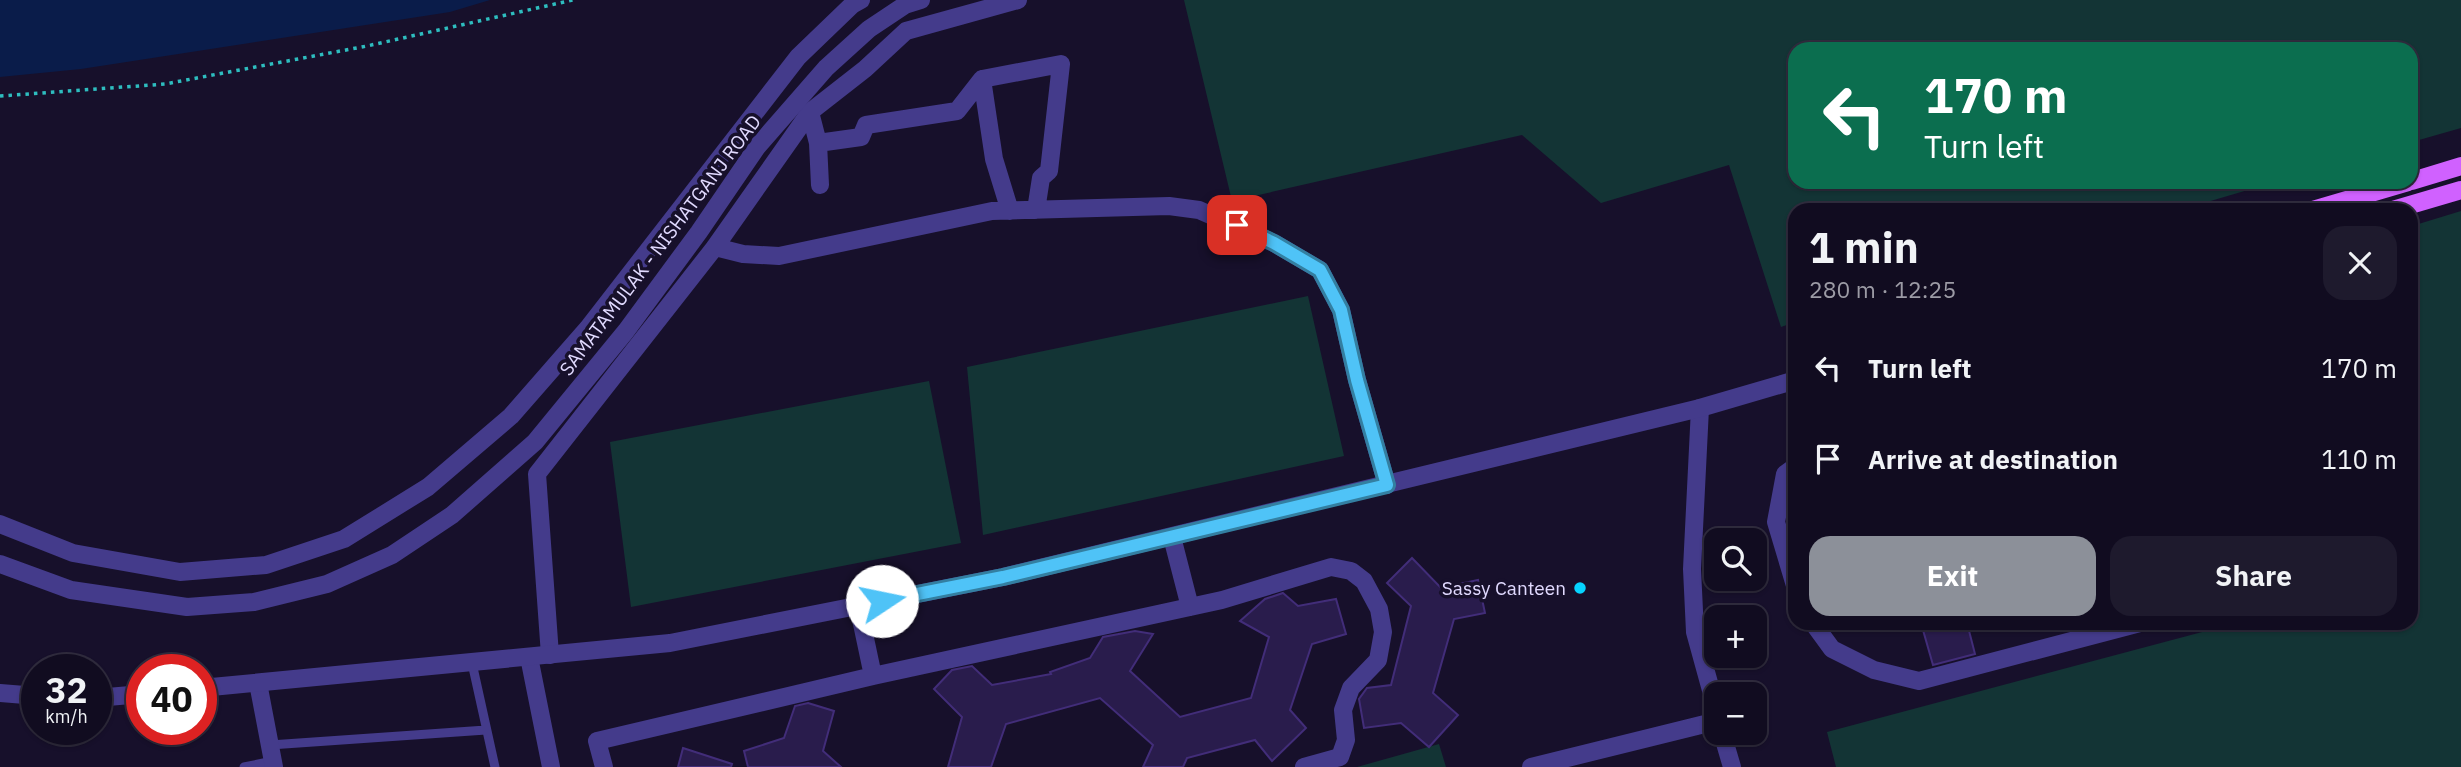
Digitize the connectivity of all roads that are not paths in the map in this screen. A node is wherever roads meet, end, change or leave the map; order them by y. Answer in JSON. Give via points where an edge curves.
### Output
{"nodes":[{"id":1,"x":861,"y":0,"type":"edge"},
{"id":2,"x":921,"y":0,"type":"edge"},
{"id":3,"x":1018,"y":0,"type":"edge"},
{"id":4,"x":982,"y":79,"type":"junction"},
{"id":5,"x":810,"y":112,"type":"junction"},
{"id":6,"x":818,"y":144,"type":"junction"},
{"id":7,"x":2461,"y":166,"type":"edge"},
{"id":8,"x":2418,"y":179,"type":"edge"},
{"id":9,"x":820,"y":185,"type":"dead end"},
{"id":10,"x":2383,"y":189,"type":"edge"},
{"id":11,"x":2461,"y":190,"type":"edge"},
{"id":12,"x":2336,"y":203,"type":"edge"},
{"id":13,"x":2417,"y":203,"type":"edge"},
{"id":14,"x":1037,"y":210,"type":"junction"},
{"id":15,"x":1010,"y":211,"type":"junction"},
{"id":16,"x":715,"y":247,"type":"junction"},
{"id":17,"x":1788,"y":382,"type":"edge"},
{"id":18,"x":1700,"y":408,"type":"junction"},
{"id":19,"x":1788,"y":472,"type":"edge"},
{"id":20,"x":1387,"y":485,"type":"junction"},
{"id":21,"x":0,"y":524,"type":"edge"},
{"id":22,"x":1172,"y":537,"type":"junction"},
{"id":23,"x":1788,"y":562,"type":"edge"},
{"id":24,"x":0,"y":564,"type":"edge"},
{"id":25,"x":858,"y":605,"type":"junction"},
{"id":26,"x":1190,"y":607,"type":"junction"},
{"id":27,"x":1818,"y":630,"type":"edge"},
{"id":28,"x":2113,"y":630,"type":"edge"},
{"id":29,"x":550,"y":655,"type":"junction"},
{"id":30,"x":529,"y":657,"type":"junction"},
{"id":31,"x":472,"y":663,"type":"junction"},
{"id":32,"x":873,"y":676,"type":"junction"},
{"id":33,"x":1709,"y":682,"type":"edge"},
{"id":34,"x":258,"y":683,"type":"junction"},
{"id":35,"x":217,"y":687,"type":"edge"},
{"id":36,"x":0,"y":693,"type":"edge"},
{"id":37,"x":21,"y":695,"type":"edge"},
{"id":38,"x":1704,"y":725,"type":"edge"},
{"id":39,"x":486,"y":730,"type":"junction"},
{"id":40,"x":1726,"y":745,"type":"edge"},
{"id":41,"x":272,"y":758,"type":"edge"},
{"id":42,"x":1578,"y":761,"type":"edge"},
{"id":43,"x":244,"y":767,"type":"edge"},
{"id":44,"x":495,"y":767,"type":"edge"},
{"id":45,"x":551,"y":767,"type":"edge"},
{"id":46,"x":604,"y":767,"type":"edge"},
{"id":47,"x":1304,"y":767,"type":"edge"},
{"id":48,"x":1531,"y":767,"type":"edge"},
{"id":49,"x":1732,"y":767,"type":"edge"}],
"edges":[{"from":1,"to":21,"type":"street","name":"SAMATAMULAK - NISHATGANJ ROAD","via":[[798,57],[589,328],[511,416],[428,487],[344,540],[266,565],[180,572],[73,553]]},
{"from":2,"to":24,"type":"street","name":"SAMATAMULAK - NISHATGANJ ROAD","via":[[869,29],[826,68],[757,147],[634,320],[535,442],[452,515],[392,555],[327,584],[254,602],[187,607],[71,590]]},
{"from":3,"to":5,"type":"street","via":[[906,31]]},
{"from":4,"to":6,"type":"street","via":[[957,111],[866,125],[861,137]]},
{"from":4,"to":14,"type":"street","via":[[1061,64],[1049,171],[1041,178]]},
{"from":4,"to":15,"type":"street","via":[[994,159]]},
{"from":5,"to":6,"type":"street"},
{"from":5,"to":16,"type":"street"},
{"from":6,"to":9,"type":"street"},
{"from":7,"to":8,"type":"main road"},
{"from":10,"to":12,"type":"main road"},
{"from":11,"to":13,"type":"main road"},
{"from":14,"to":15,"type":"street"},
{"from":14,"to":20,"type":"street","via":[[1169,206],[1199,210],[1274,243],[1320,270],[1341,310]]},
{"from":15,"to":16,"type":"street","via":[[779,256]]},
{"from":16,"to":29,"type":"street","via":[[537,474]]},
{"from":17,"to":18,"type":"street"},
{"from":18,"to":20,"type":"street"},
{"from":18,"to":33,"type":"street","via":[[1692,569],[1695,632]]},
{"from":19,"to":23,"type":"street","via":[[1776,522]]},
{"from":20,"to":22,"type":"street"},
{"from":22,"to":25,"type":"street"},
{"from":22,"to":26,"type":"street"},
{"from":25,"to":29,"type":"street","via":[[670,643]]},
{"from":25,"to":32,"type":"street"},
{"from":26,"to":32,"type":"street"},
{"from":26,"to":47,"type":"street","via":[[1331,567],[1351,571],[1364,581],[1379,609],[1383,632],[1378,660],[1351,688],[1343,710],[1346,740],[1340,757]]},
{"from":27,"to":28,"type":"street","via":[[1832,649],[1874,670],[1919,681]]},
{"from":29,"to":30,"type":"street"},
{"from":30,"to":31,"type":"street"},
{"from":30,"to":45,"type":"street"},
{"from":31,"to":34,"type":"street"},
{"from":31,"to":39,"type":"lane"},
{"from":32,"to":46,"type":"street","via":[[597,741]]},
{"from":34,"to":35,"type":"street"},
{"from":34,"to":41,"type":"street"},
{"from":36,"to":37,"type":"street"},
{"from":38,"to":42,"type":"street"},
{"from":39,"to":41,"type":"lane"},
{"from":39,"to":44,"type":"lane"},
{"from":40,"to":49,"type":"street"},
{"from":41,"to":43,"type":"lane"},
{"from":42,"to":48,"type":"street"}]}
